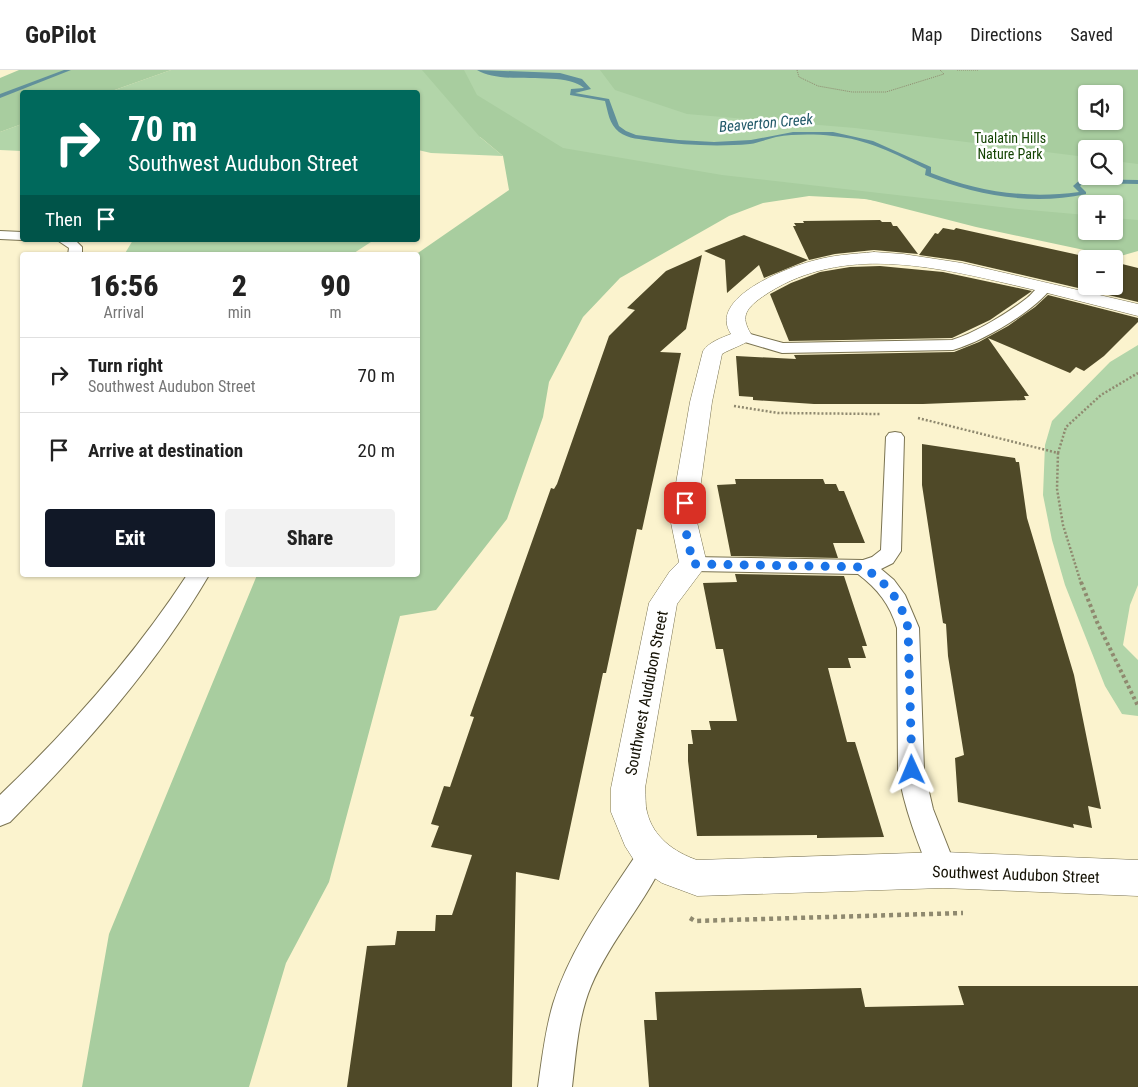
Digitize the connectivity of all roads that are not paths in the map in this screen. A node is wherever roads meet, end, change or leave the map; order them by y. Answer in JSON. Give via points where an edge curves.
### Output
{"nodes":[{"id":1,"x":0,"y":234,"type":"edge"},
{"id":2,"x":20,"y":236,"type":"edge"},
{"id":3,"x":70,"y":242,"type":"edge"},
{"id":4,"x":76,"y":252,"type":"edge"},
{"id":5,"x":1045,"y":287,"type":"junction"},
{"id":6,"x":1138,"y":310,"type":"edge"},
{"id":7,"x":743,"y":337,"type":"junction"},
{"id":8,"x":895,"y":437,"type":"dead end"},
{"id":9,"x":693,"y":564,"type":"junction"},
{"id":10,"x":863,"y":567,"type":"junction"},
{"id":11,"x":197,"y":577,"type":"edge"},
{"id":12,"x":0,"y":813,"type":"edge"},
{"id":13,"x":652,"y":856,"type":"junction"},
{"id":14,"x":943,"y":870,"type":"junction"},
{"id":15,"x":1138,"y":878,"type":"edge"},
{"id":16,"x":555,"y":1087,"type":"edge"}],
"edges":[{"from":1,"to":2,"type":"lane"},
{"from":3,"to":4,"type":"lane","via":[[76,247]]},
{"from":5,"to":6,"type":"street"},
{"from":5,"to":7,"type":"lane","via":[[1032,300],[972,339],[953,345],[782,348]]},
{"from":5,"to":7,"type":"street","via":[[915,259],[882,257],[829,261],[802,268],[753,294],[736,312],[735,327]]},
{"from":7,"to":9,"type":"street","via":[[713,351],[701,402],[683,518]]},
{"from":8,"to":10,"type":"lane","via":[[891,551],[876,564]]},
{"from":9,"to":10,"type":"lane"},
{"from":9,"to":13,"type":"street","name":"Southwest Audubon Street","via":[[663,603],[628,788],[629,812]]},
{"from":10,"to":14,"type":"lane","via":[[889,588],[904,612],[908,628],[914,788],[919,810]]},
{"from":11,"to":12,"type":"lane","via":[[125,680],[70,744]]},
{"from":13,"to":14,"type":"street","name":"Southwest Audubon Street","via":[[697,878]]},
{"from":13,"to":16,"type":"lane","via":[[592,951],[573,993],[561,1037]]},
{"from":14,"to":15,"type":"street","name":"Southwest Audubon Street"}]}
